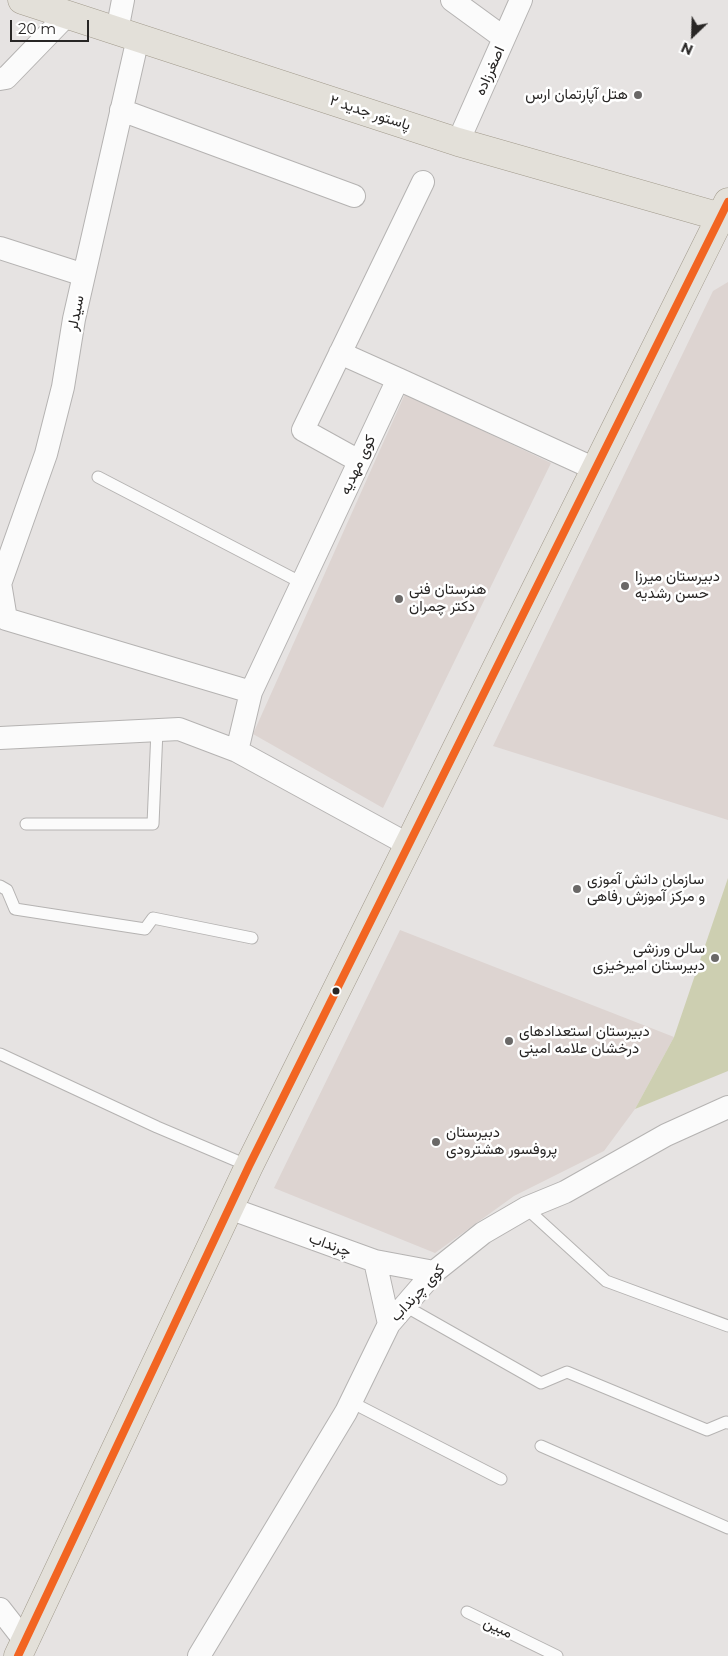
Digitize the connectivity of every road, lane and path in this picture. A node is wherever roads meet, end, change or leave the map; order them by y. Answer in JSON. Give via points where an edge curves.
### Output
{"nodes":[{"id":1,"x":22,"y":0,"type":"edge"},
{"id":2,"x":123,"y":0,"type":"edge"},
{"id":3,"x":452,"y":0,"type":"edge"},
{"id":4,"x":521,"y":0,"type":"edge"},
{"id":5,"x":67,"y":15,"type":"junction"},
{"id":6,"x":128,"y":34,"type":"junction"},
{"id":7,"x":504,"y":38,"type":"junction"},
{"id":8,"x":0,"y":79,"type":"edge"},
{"id":9,"x":121,"y":110,"type":"junction"},
{"id":10,"x":458,"y":142,"type":"junction"},
{"id":11,"x":423,"y":182,"type":"dead end"},
{"id":12,"x":354,"y":196,"type":"dead end"},
{"id":13,"x":726,"y":213,"type":"edge"},
{"id":14,"x":0,"y":248,"type":"edge"},
{"id":15,"x":84,"y":275,"type":"junction"},
{"id":16,"x":340,"y":353,"type":"junction"},
{"id":17,"x":398,"y":379,"type":"junction"},
{"id":18,"x":360,"y":461,"type":"junction"},
{"id":19,"x":595,"y":470,"type":"junction"},
{"id":20,"x":98,"y":477,"type":"dead end"},
{"id":21,"x":0,"y":583,"type":"edge"},
{"id":22,"x":302,"y":583,"type":"junction"},
{"id":23,"x":251,"y":692,"type":"junction"},
{"id":24,"x":157,"y":730,"type":"junction"},
{"id":25,"x":0,"y":738,"type":"edge"},
{"id":26,"x":237,"y":751,"type":"junction"},
{"id":27,"x":26,"y":824,"type":"dead end"},
{"id":28,"x":409,"y":845,"type":"junction"},
{"id":29,"x":0,"y":886,"type":"edge"},
{"id":30,"x":252,"y":938,"type":"dead end"},
{"id":31,"x":0,"y":1054,"type":"edge"},
{"id":32,"x":728,"y":1107,"type":"edge"},
{"id":33,"x":249,"y":1166,"type":"junction"},
{"id":34,"x":229,"y":1208,"type":"junction"},
{"id":35,"x":526,"y":1208,"type":"junction"},
{"id":36,"x":374,"y":1261,"type":"junction"},
{"id":37,"x":434,"y":1272,"type":"junction"},
{"id":38,"x":405,"y":1306,"type":"junction"},
{"id":39,"x":389,"y":1324,"type":"junction"},
{"id":40,"x":728,"y":1326,"type":"edge"},
{"id":41,"x":351,"y":1402,"type":"junction"},
{"id":42,"x":728,"y":1423,"type":"edge"},
{"id":43,"x":541,"y":1446,"type":"dead end"},
{"id":44,"x":501,"y":1479,"type":"dead end"},
{"id":45,"x":728,"y":1528,"type":"edge"},
{"id":46,"x":0,"y":1609,"type":"edge"},
{"id":47,"x":466,"y":1612,"type":"dead end"},
{"id":48,"x":22,"y":1649,"type":"edge"},
{"id":49,"x":200,"y":1656,"type":"edge"},
{"id":50,"x":557,"y":1656,"type":"edge"}],
"edges":[{"from":1,"to":5,"type":"main road","name":"پاستور جدید ۲"},
{"from":2,"to":6,"type":"street","name":"سیدلر"},
{"from":3,"to":7,"type":"street"},
{"from":4,"to":7,"type":"street","name":"اصغرزاده"},
{"from":5,"to":6,"type":"main road","name":"پاستور جدید ۲"},
{"from":5,"to":8,"type":"street","via":[[6,78]]},
{"from":6,"to":9,"type":"street","name":"سیدلر"},
{"from":6,"to":10,"type":"main road","name":"پاستور جدید ۲"},
{"from":7,"to":10,"type":"street","name":"اصغرزاده"},
{"from":9,"to":12,"type":"street"},
{"from":9,"to":15,"type":"street","name":"سیدلر"},
{"from":10,"to":13,"type":"main road","name":"پاستور جدید ۲"},
{"from":11,"to":16,"type":"street"},
{"from":13,"to":19,"type":"main road"},
{"from":14,"to":15,"type":"street"},
{"from":15,"to":21,"type":"street","name":"سیدلر","via":[[63,387],[46,454]]},
{"from":16,"to":17,"type":"street"},
{"from":16,"to":18,"type":"street","via":[[303,430]]},
{"from":17,"to":18,"type":"street","name":"کوی ‌‌‌مهدیه"},
{"from":17,"to":19,"type":"street"},
{"from":18,"to":22,"type":"street","name":"کوی ‌‌‌مهدیه"},
{"from":19,"to":28,"type":"main road"},
{"from":20,"to":22,"type":"lane"},
{"from":21,"to":23,"type":"street","via":[[6,619]]},
{"from":22,"to":23,"type":"street","name":"کوی ‌‌‌مهدیه"},
{"from":23,"to":26,"type":"street","name":"کوی ‌‌‌مهدیه"},
{"from":24,"to":25,"type":"street"},
{"from":24,"to":26,"type":"street","via":[[179,729]]},
{"from":24,"to":27,"type":"lane","via":[[153,824]]},
{"from":26,"to":28,"type":"street"},
{"from":28,"to":33,"type":"main road"},
{"from":29,"to":30,"type":"lane","via":[[7,890],[15,909],[145,929],[153,918]]},
{"from":31,"to":33,"type":"lane","via":[[156,1127]]},
{"from":32,"to":35,"type":"street","name":"کوی چرنداب","via":[[666,1135],[565,1192]]},
{"from":33,"to":34,"type":"main road"},
{"from":34,"to":36,"type":"street","name":"چرنداب"},
{"from":34,"to":48,"type":"main road"},
{"from":35,"to":37,"type":"street","name":"کوی چرنداب","via":[[483,1233]]},
{"from":35,"to":40,"type":"lane","via":[[606,1281]]},
{"from":36,"to":37,"type":"street","name":"چرنداب"},
{"from":36,"to":39,"type":"street"},
{"from":37,"to":38,"type":"street","name":"کوی چرنداب"},
{"from":38,"to":39,"type":"street","name":"کوی چرنداب"},
{"from":38,"to":42,"type":"lane","via":[[541,1383],[567,1372],[707,1430]]},
{"from":39,"to":41,"type":"street","name":"کوی چرنداب"},
{"from":41,"to":44,"type":"lane"},
{"from":41,"to":49,"type":"street","name":"کوی چرنداب"},
{"from":43,"to":45,"type":"lane"},
{"from":46,"to":48,"type":"street"},
{"from":47,"to":50,"type":"lane","name":"مبین"}]}
